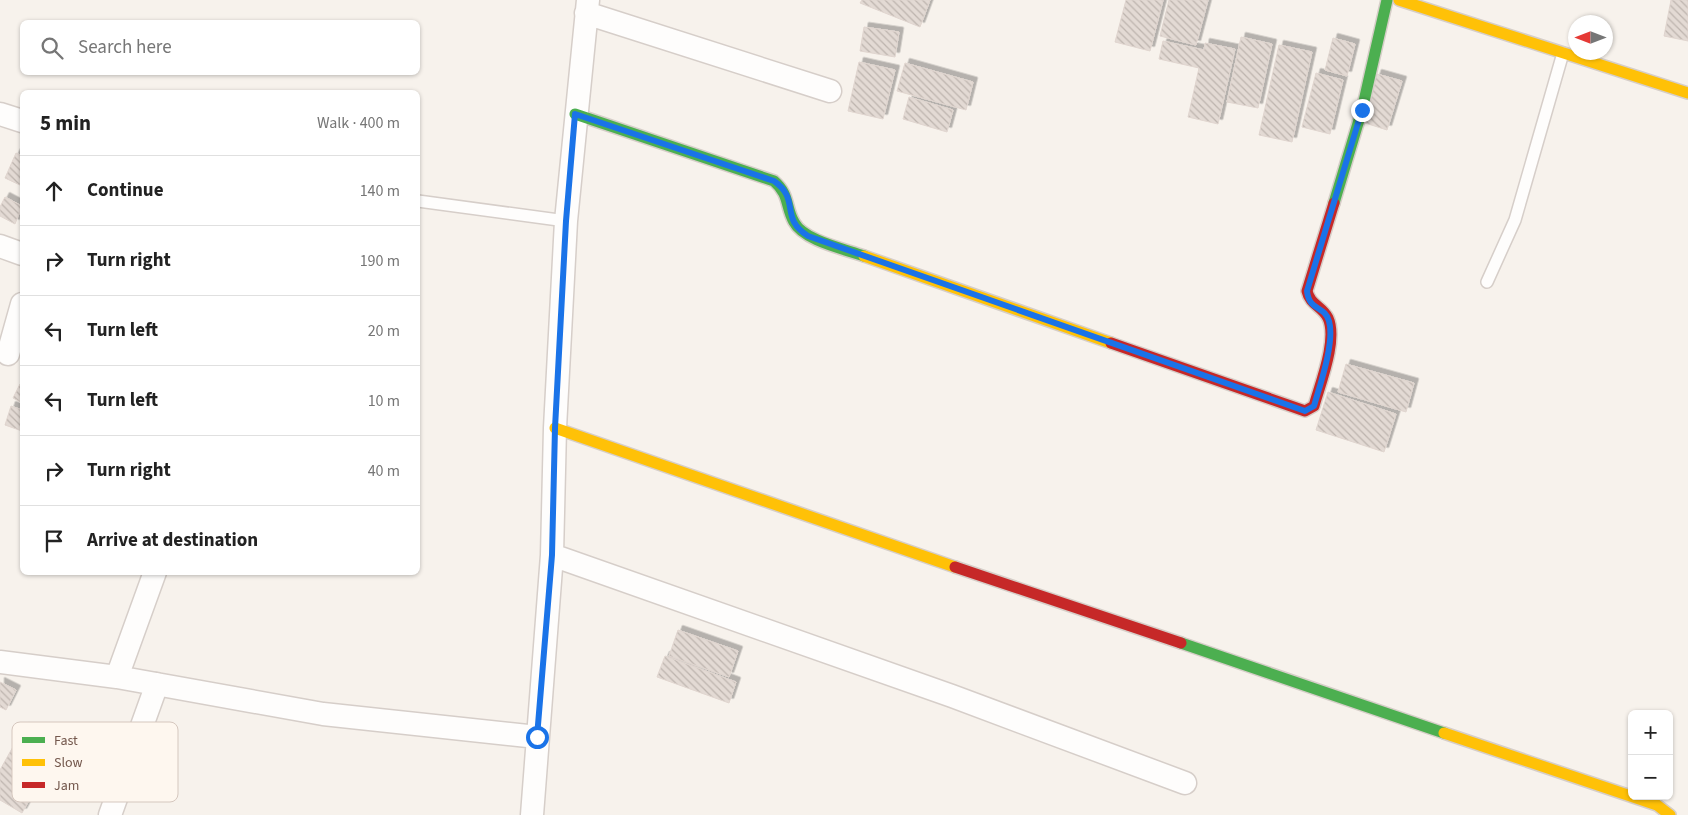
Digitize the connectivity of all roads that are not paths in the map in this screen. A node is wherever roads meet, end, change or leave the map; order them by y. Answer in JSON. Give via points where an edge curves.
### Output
{"nodes":[{"id":1,"x":1387,"y":0,"type":"edge"},
{"id":2,"x":1399,"y":0,"type":"edge"},
{"id":3,"x":587,"y":6,"type":"edge"},
{"id":4,"x":1563,"y":53,"type":"junction"},
{"id":5,"x":830,"y":91,"type":"dead end"},
{"id":6,"x":1688,"y":93,"type":"edge"},
{"id":7,"x":0,"y":114,"type":"edge"},
{"id":8,"x":575,"y":114,"type":"junction"},
{"id":9,"x":20,"y":120,"type":"edge"},
{"id":10,"x":420,"y":201,"type":"edge"},
{"id":11,"x":566,"y":221,"type":"junction"},
{"id":12,"x":0,"y":246,"type":"edge"},
{"id":13,"x":20,"y":253,"type":"edge"},
{"id":14,"x":1487,"y":282,"type":"dead end"},
{"id":15,"x":20,"y":311,"type":"edge"},
{"id":16,"x":8,"y":354,"type":"dead end"},
{"id":17,"x":555,"y":428,"type":"junction"},
{"id":18,"x":552,"y":555,"type":"junction"},
{"id":19,"x":154,"y":575,"type":"edge"},
{"id":20,"x":0,"y":662,"type":"edge"},
{"id":21,"x":117,"y":677,"type":"junction"},
{"id":22,"x":157,"y":684,"type":"junction"},
{"id":23,"x":143,"y":722,"type":"edge"},
{"id":24,"x":537,"y":737,"type":"junction"},
{"id":25,"x":1185,"y":783,"type":"dead end"},
{"id":26,"x":115,"y":802,"type":"edge"},
{"id":27,"x":110,"y":815,"type":"edge"},
{"id":28,"x":532,"y":815,"type":"edge"},
{"id":29,"x":1670,"y":815,"type":"edge"}],
"edges":[{"from":1,"to":8,"type":"street","via":[[1362,110],[1307,291],[1312,305],[1326,314],[1330,331],[1328,354],[1314,406],[1305,411],[808,236],[796,229],[788,196],[784,188],[774,181]]},
{"from":2,"to":4,"type":"street"},
{"from":3,"to":5,"type":"street"},
{"from":3,"to":8,"type":"street"},
{"from":4,"to":6,"type":"street"},
{"from":4,"to":14,"type":"lane","via":[[1515,220]]},
{"from":7,"to":9,"type":"street"},
{"from":8,"to":11,"type":"street"},
{"from":10,"to":11,"type":"lane"},
{"from":11,"to":17,"type":"street"},
{"from":12,"to":13,"type":"street"},
{"from":15,"to":16,"type":"street"},
{"from":17,"to":18,"type":"street"},
{"from":17,"to":29,"type":"street","via":[[1657,805]]},
{"from":18,"to":24,"type":"street"},
{"from":18,"to":25,"type":"street","via":[[943,692]]},
{"from":19,"to":21,"type":"street"},
{"from":20,"to":21,"type":"street"},
{"from":21,"to":22,"type":"street"},
{"from":22,"to":23,"type":"street"},
{"from":22,"to":24,"type":"street","via":[[323,714]]},
{"from":24,"to":28,"type":"street"},
{"from":26,"to":27,"type":"street"}]}
